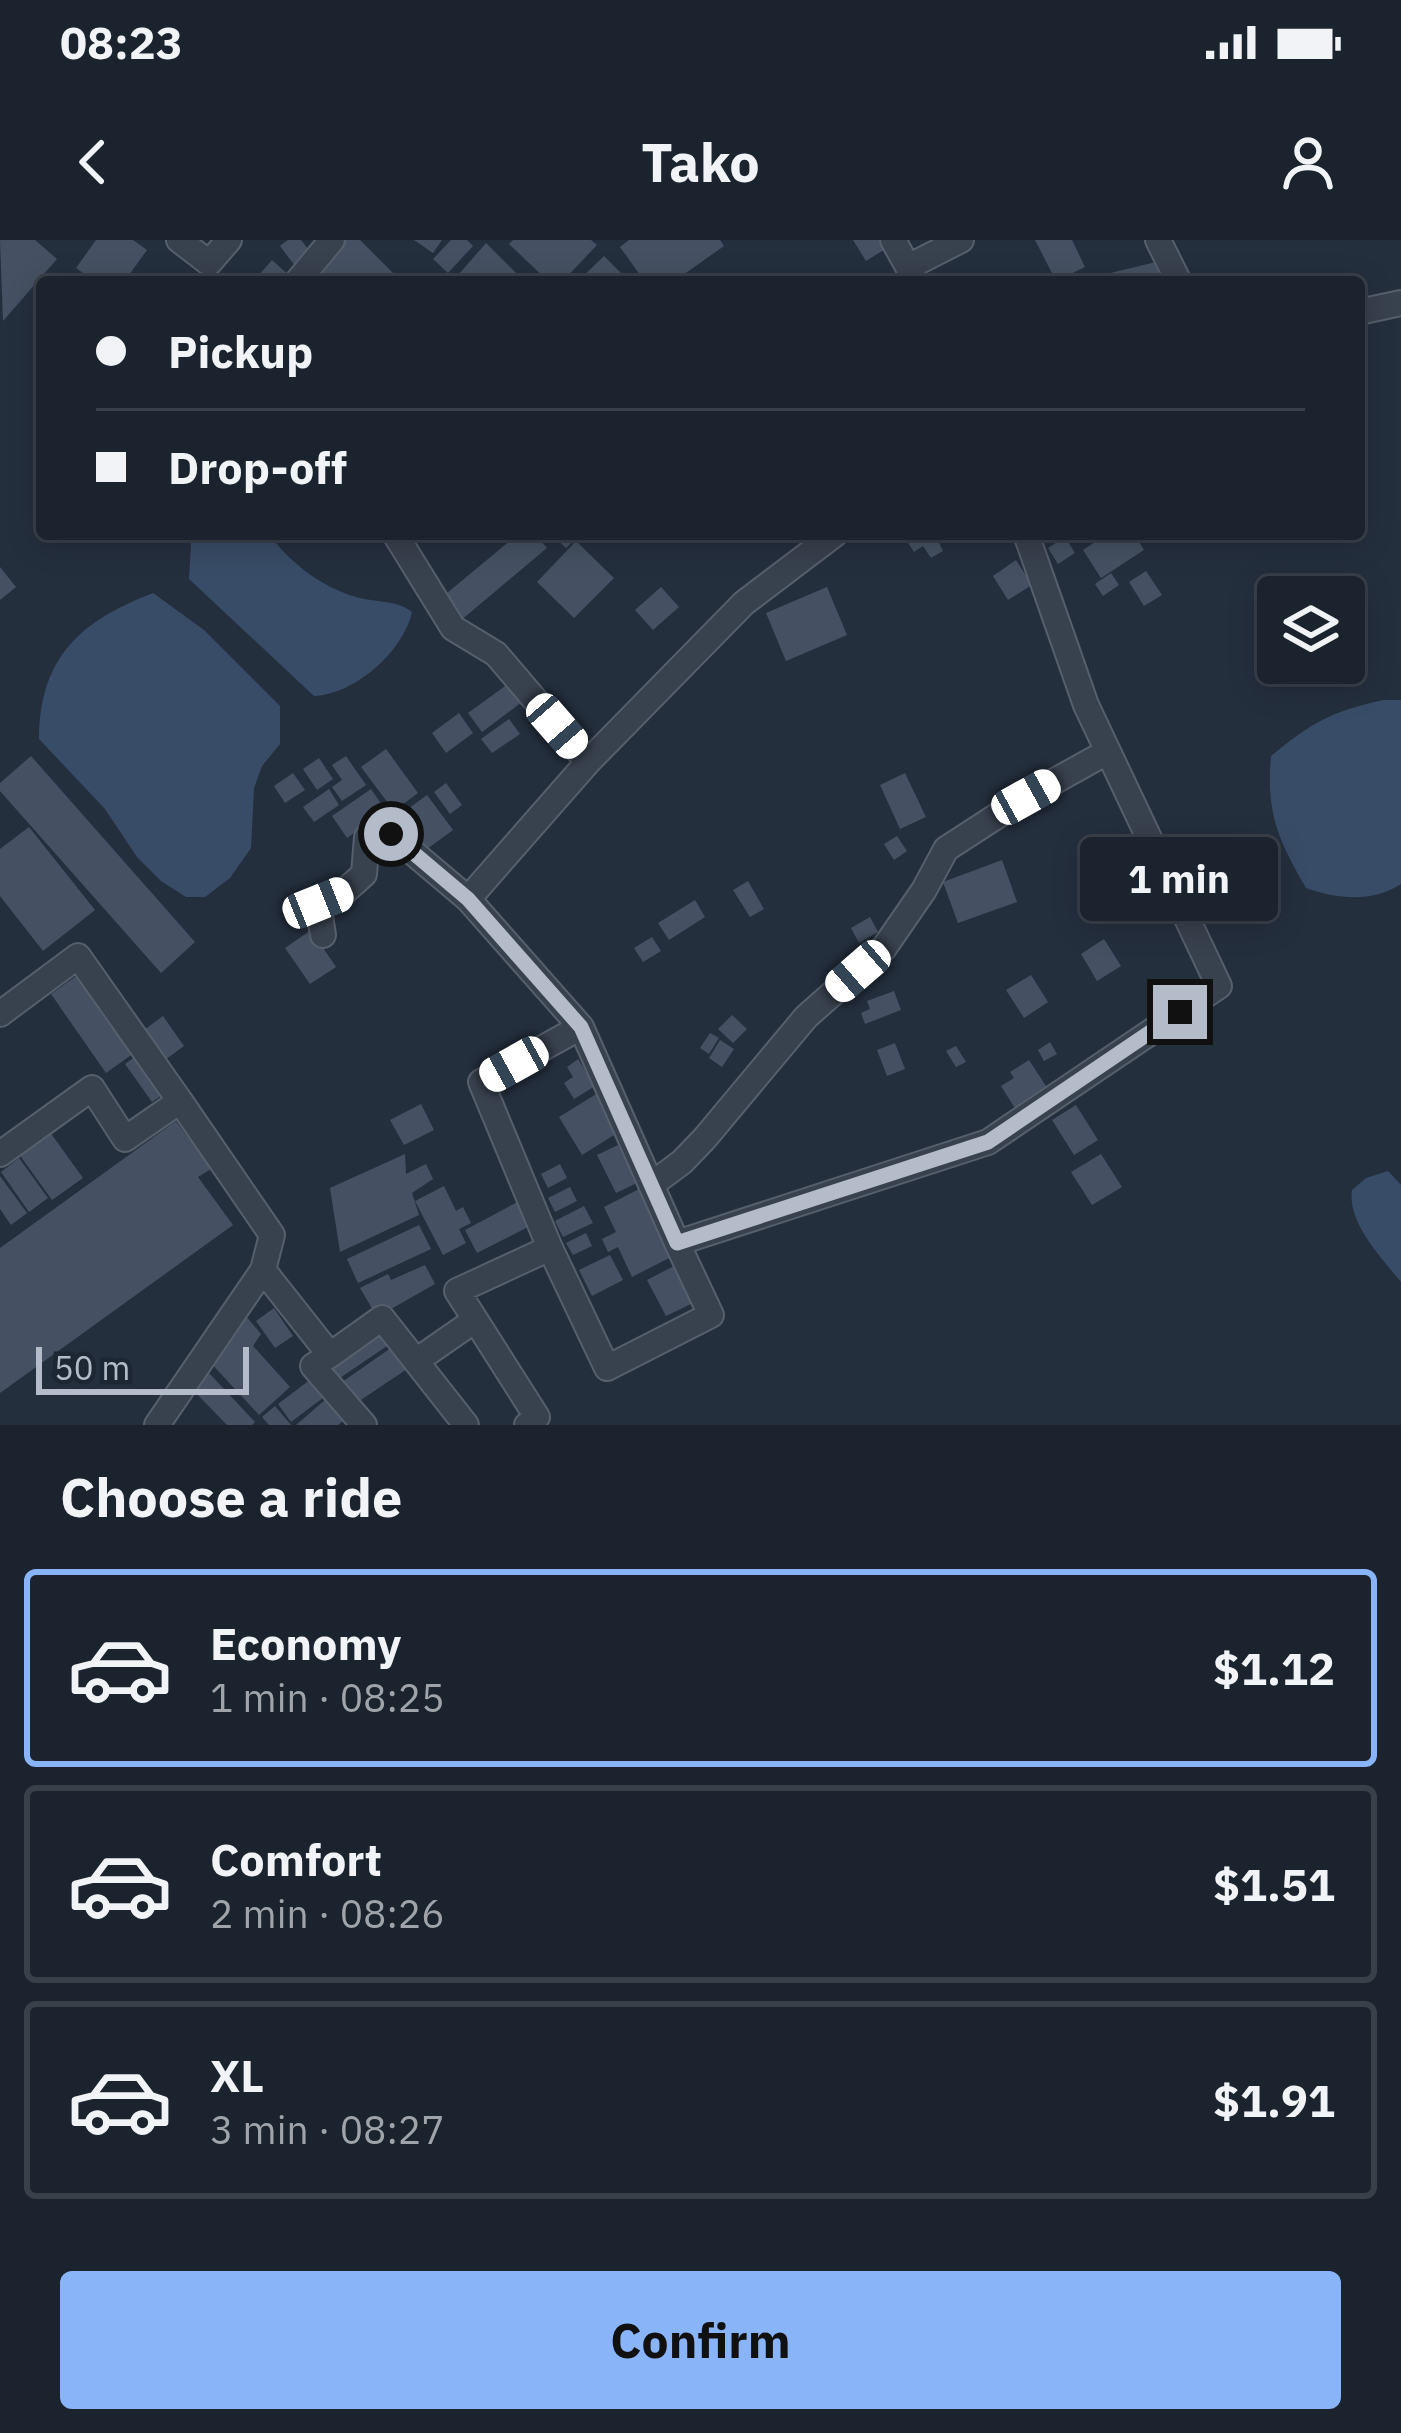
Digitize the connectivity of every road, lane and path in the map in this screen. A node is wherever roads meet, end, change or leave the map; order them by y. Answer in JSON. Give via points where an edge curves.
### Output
{"nodes":[{"id":1,"x":179,"y":240,"type":"edge"},
{"id":2,"x":230,"y":240,"type":"edge"},
{"id":3,"x":332,"y":240,"type":"edge"},
{"id":4,"x":893,"y":240,"type":"edge"},
{"id":5,"x":961,"y":240,"type":"edge"},
{"id":6,"x":1158,"y":240,"type":"edge"},
{"id":7,"x":912,"y":274,"type":"edge"},
{"id":8,"x":302,"y":276,"type":"edge"},
{"id":9,"x":1176,"y":276,"type":"edge"},
{"id":10,"x":1401,"y":303,"type":"edge"},
{"id":11,"x":1365,"y":311,"type":"edge"},
{"id":12,"x":398,"y":540,"type":"edge"},
{"id":13,"x":827,"y":540,"type":"edge"},
{"id":14,"x":1028,"y":540,"type":"edge"},
{"id":15,"x":1107,"y":752,"type":"junction"},
{"id":16,"x":589,"y":762,"type":"junction"},
{"id":17,"x":468,"y":899,"type":"junction"},
{"id":18,"x":322,"y":934,"type":"dead end"},
{"id":19,"x":0,"y":1014,"type":"edge"},
{"id":20,"x":581,"y":1027,"type":"junction"},
{"id":21,"x":180,"y":1101,"type":"junction"},
{"id":22,"x":0,"y":1154,"type":"edge"},
{"id":23,"x":652,"y":1185,"type":"junction"},
{"id":24,"x":677,"y":1243,"type":"junction"},
{"id":25,"x":550,"y":1248,"type":"junction"},
{"id":26,"x":263,"y":1270,"type":"junction"},
{"id":27,"x":475,"y":1320,"type":"junction"},
{"id":28,"x":330,"y":1355,"type":"junction"},
{"id":29,"x":416,"y":1361,"type":"junction"},
{"id":30,"x":157,"y":1425,"type":"edge"},
{"id":31,"x":364,"y":1425,"type":"edge"},
{"id":32,"x":466,"y":1425,"type":"edge"},
{"id":33,"x":527,"y":1425,"type":"edge"}],
"edges":[{"from":1,"to":2,"type":"street","via":[[209,263]]},
{"from":3,"to":8,"type":"street"},
{"from":4,"to":7,"type":"street"},
{"from":5,"to":7,"type":"street"},
{"from":6,"to":9,"type":"street"},
{"from":10,"to":11,"type":"street"},
{"from":12,"to":16,"type":"street","via":[[453,628],[496,655]]},
{"from":13,"to":16,"type":"street","via":[[744,603]]},
{"from":14,"to":15,"type":"street"},
{"from":15,"to":23,"type":"street","via":[[946,849],[884,948],[806,1017],[705,1138]]},
{"from":15,"to":24,"type":"street","via":[[1219,986],[988,1142]]},
{"from":16,"to":17,"type":"street"},
{"from":17,"to":18,"type":"street","via":[[391,834],[367,837],[364,874],[318,903]]},
{"from":17,"to":20,"type":"street"},
{"from":19,"to":21,"type":"street","via":[[78,956]]},
{"from":20,"to":23,"type":"street"},
{"from":20,"to":25,"type":"street","via":[[481,1082]]},
{"from":21,"to":22,"type":"street","via":[[125,1139],[92,1088]]},
{"from":21,"to":26,"type":"street","via":[[272,1235]]},
{"from":23,"to":24,"type":"street"},
{"from":24,"to":25,"type":"street","via":[[711,1315],[607,1368]]},
{"from":25,"to":27,"type":"street","via":[[457,1291]]},
{"from":26,"to":28,"type":"street"},
{"from":26,"to":30,"type":"street"},
{"from":27,"to":29,"type":"street"},
{"from":27,"to":33,"type":"street","via":[[536,1417]]},
{"from":28,"to":29,"type":"street","via":[[382,1318]]},
{"from":28,"to":31,"type":"street","via":[[313,1366]]},
{"from":29,"to":32,"type":"street"}]}
